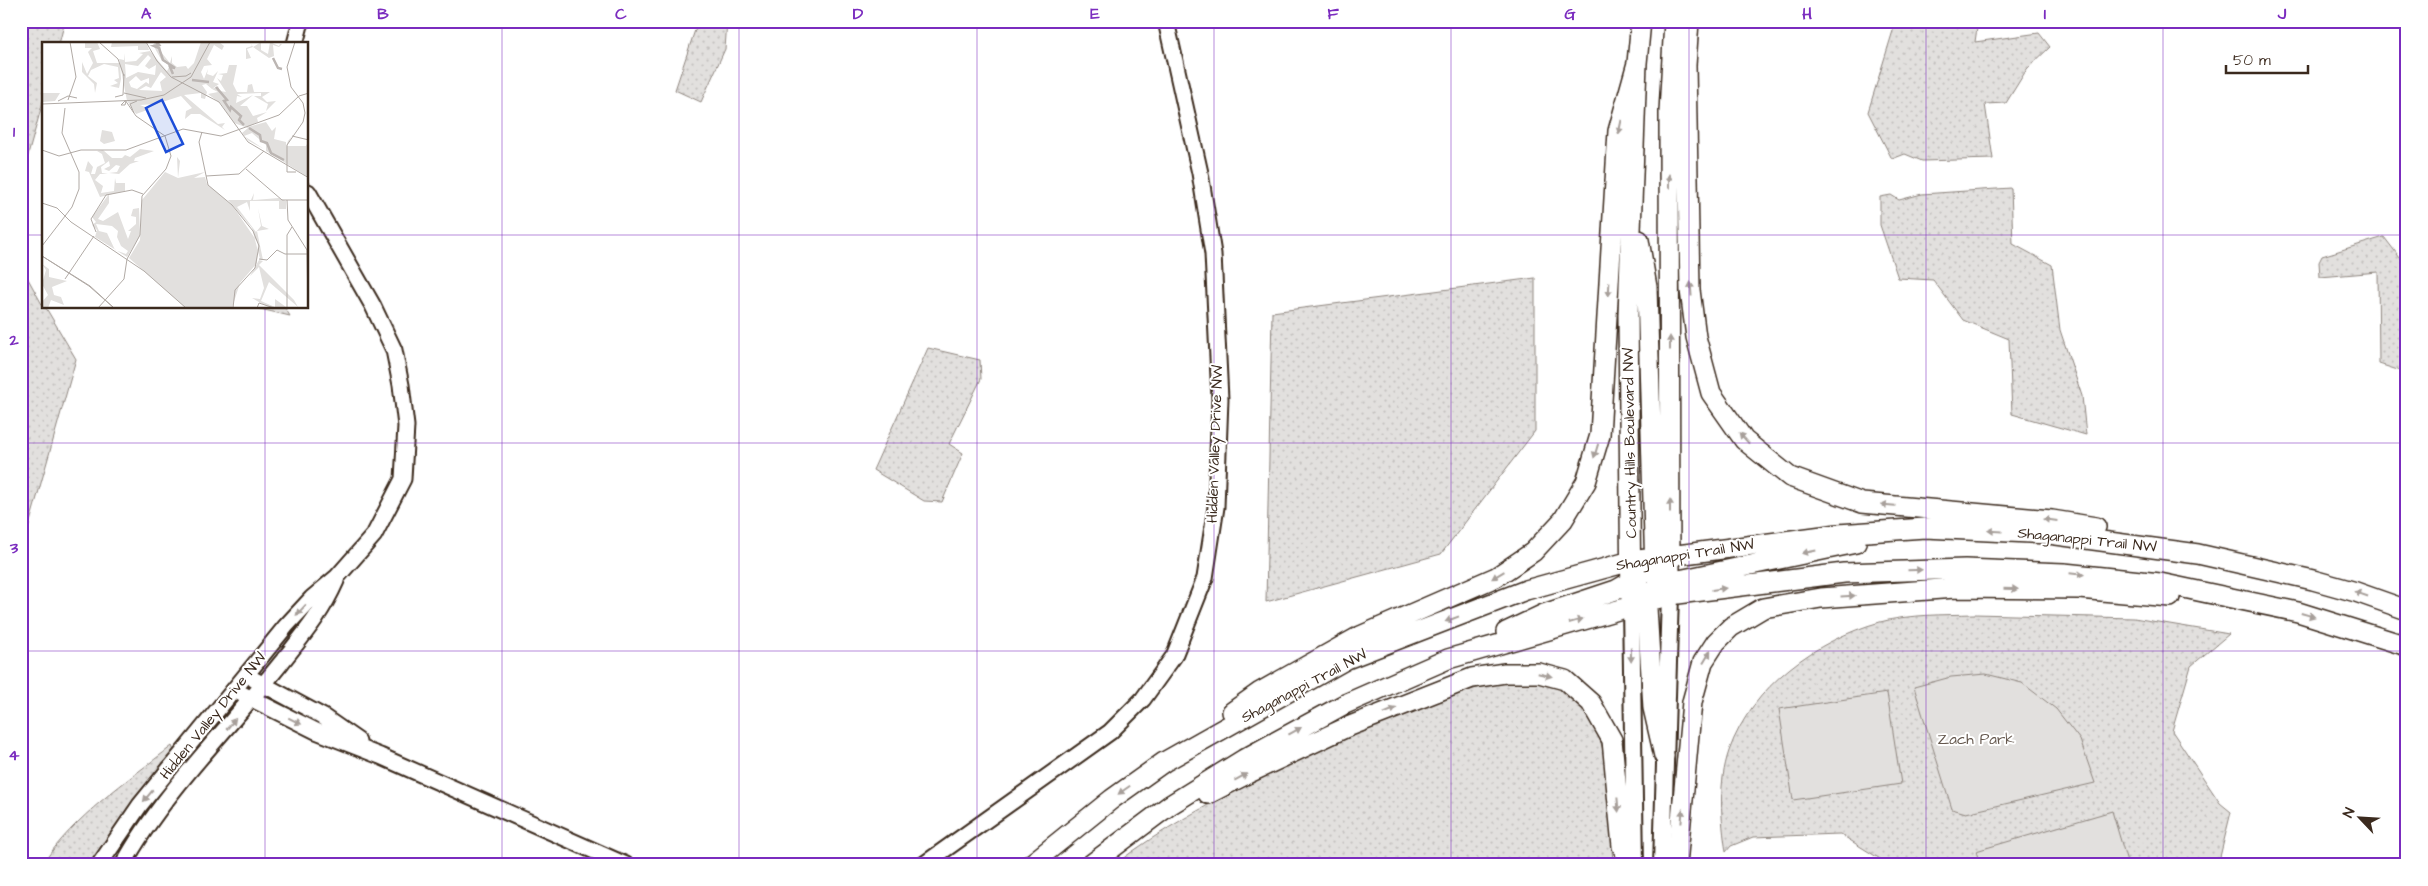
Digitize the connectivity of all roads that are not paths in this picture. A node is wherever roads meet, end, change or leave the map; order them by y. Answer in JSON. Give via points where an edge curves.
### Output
{"nodes":[{"id":1,"x":301,"y":21,"type":"edge"},
{"id":2,"x":1166,"y":21,"type":"edge"},
{"id":3,"x":1641,"y":21,"type":"edge"},
{"id":4,"x":1674,"y":21,"type":"edge"},
{"id":5,"x":1688,"y":21,"type":"edge"},
{"id":6,"x":296,"y":42,"type":"edge"},
{"id":7,"x":1637,"y":63,"type":"junction"},
{"id":8,"x":309,"y":194,"type":"edge"},
{"id":9,"x":1925,"y":528,"type":"junction"},
{"id":10,"x":2198,"y":554,"type":"junction"},
{"id":11,"x":337,"y":577,"type":"junction"},
{"id":12,"x":1650,"y":579,"type":"junction"},
{"id":13,"x":2260,"y":605,"type":"junction"},
{"id":14,"x":2407,"y":610,"type":"edge"},
{"id":15,"x":2407,"y":646,"type":"edge"},
{"id":16,"x":246,"y":675,"type":"junction"},
{"id":17,"x":264,"y":684,"type":"junction"},
{"id":18,"x":234,"y":690,"type":"junction"},
{"id":19,"x":251,"y":699,"type":"junction"},
{"id":20,"x":380,"y":756,"type":"junction"},
{"id":21,"x":1664,"y":756,"type":"joint"},
{"id":22,"x":1164,"y":762,"type":"junction"},
{"id":23,"x":1121,"y":841,"type":"junction"},
{"id":24,"x":99,"y":865,"type":"edge"},
{"id":25,"x":123,"y":865,"type":"edge"},
{"id":26,"x":626,"y":865,"type":"edge"},
{"id":27,"x":923,"y":865,"type":"edge"},
{"id":28,"x":1030,"y":865,"type":"edge"},
{"id":29,"x":1090,"y":865,"type":"edge"},
{"id":30,"x":1630,"y":865,"type":"edge"},
{"id":31,"x":1635,"y":865,"type":"edge"},
{"id":32,"x":1662,"y":865,"type":"edge"},
{"id":33,"x":1677,"y":865,"type":"edge"}],
"edges":[{"from":1,"to":6,"type":"street"},
{"from":2,"to":27,"type":"street","name":"Hidden Valley Drive NW","via":[[1200,173],[1213,254],[1220,399],[1216,507],[1205,578],[1174,656],[1143,699],[1110,732]]},
{"from":3,"to":7,"type":"main road"},
{"from":12,"to":4,"type":"main road","one_way":true},
{"from":10,"to":5,"type":"main road","one_way":true,"via":[[2180,543],[2052,520],[1862,503],[1790,477],[1744,440],[1711,393],[1696,337],[1690,280]]},
{"from":7,"to":12,"type":"main road","via":[[1632,205],[1647,287]]},
{"from":7,"to":22,"type":"main road","one_way":true,"via":[[1618,131],[1600,435],[1586,482],[1563,520],[1533,552],[1496,577],[1358,637],[1260,692]]},
{"from":8,"to":11,"type":"street","name":"Hidden Valley Drive NW","via":[[373,306],[394,350],[406,426],[404,478],[374,535]]},
{"from":10,"to":9,"type":"main road","name":"Shaganappi Trail NW","one_way":true,"via":[[2049,534]]},
{"from":9,"to":12,"type":"main road","one_way":true},
{"from":9,"to":12,"type":"main road","name":"Shaganappi Trail NW","via":[[1838,534]]},
{"from":14,"to":10,"type":"main road","name":"Shaganappi Trail NW","one_way":true,"via":[[2313,580]]},
{"from":11,"to":16,"type":"street","name":"Hidden Valley Drive NW","one_way":true,"via":[[292,619]]},
{"from":11,"to":17,"type":"street","name":"Hidden Valley Drive NW","via":[[324,607]]},
{"from":12,"to":13,"type":"main road","name":"Shaganappi Trail NW","one_way":true,"via":[[1965,569],[2064,573],[2160,583]]},
{"from":12,"to":21,"type":"main road","via":[[1653,708]]},
{"from":12,"to":22,"type":"main road","name":"Shaganappi Trail NW","one_way":true,"via":[[1526,590],[1347,660]]},
{"from":23,"to":12,"type":"main road","one_way":true,"via":[[1170,805],[1244,759],[1345,704],[1544,614]]},
{"from":12,"to":31,"type":"main road","one_way":true},
{"from":13,"to":15,"type":"main road","name":"Shaganappi Trail NW","one_way":true,"via":[[2298,612]]},
{"from":33,"to":13,"type":"main road","one_way":true,"via":[[1692,702],[1703,662],[1731,627],[1763,608],[1821,598],[1955,588],[2078,589],[2164,596],[2231,607]]},
{"from":16,"to":17,"type":"street"},
{"from":16,"to":18,"type":"street","name":"Hidden Valley Drive NW"},
{"from":17,"to":19,"type":"street","name":"Hidden Valley Drive NW"},
{"from":17,"to":20,"type":"street","name":"Hidden Valley Drive NW","via":[[322,716]]},
{"from":18,"to":19,"type":"street"},
{"from":18,"to":24,"type":"street","name":"Hidden Valley Drive NW","one_way":true,"via":[[140,805]]},
{"from":19,"to":20,"type":"street","name":"Hidden Valley Drive NW","one_way":true,"via":[[316,731]]},
{"from":25,"to":19,"type":"street","name":"Hidden Valley Drive NW","one_way":true,"via":[[155,815]]},
{"from":20,"to":26,"type":"street","name":"Hidden Valley Drive NW"},
{"from":21,"to":32,"type":"main road"},
{"from":22,"to":28,"type":"main road","name":"Shaganappi Trail NW","one_way":true,"via":[[1112,798]]},
{"from":23,"to":29,"type":"main road"},
{"from":23,"to":30,"type":"main road","one_way":true,"via":[[1247,774],[1345,728],[1472,678],[1505,673],[1539,673],[1565,680],[1591,703],[1612,740],[1622,846]]}]}
